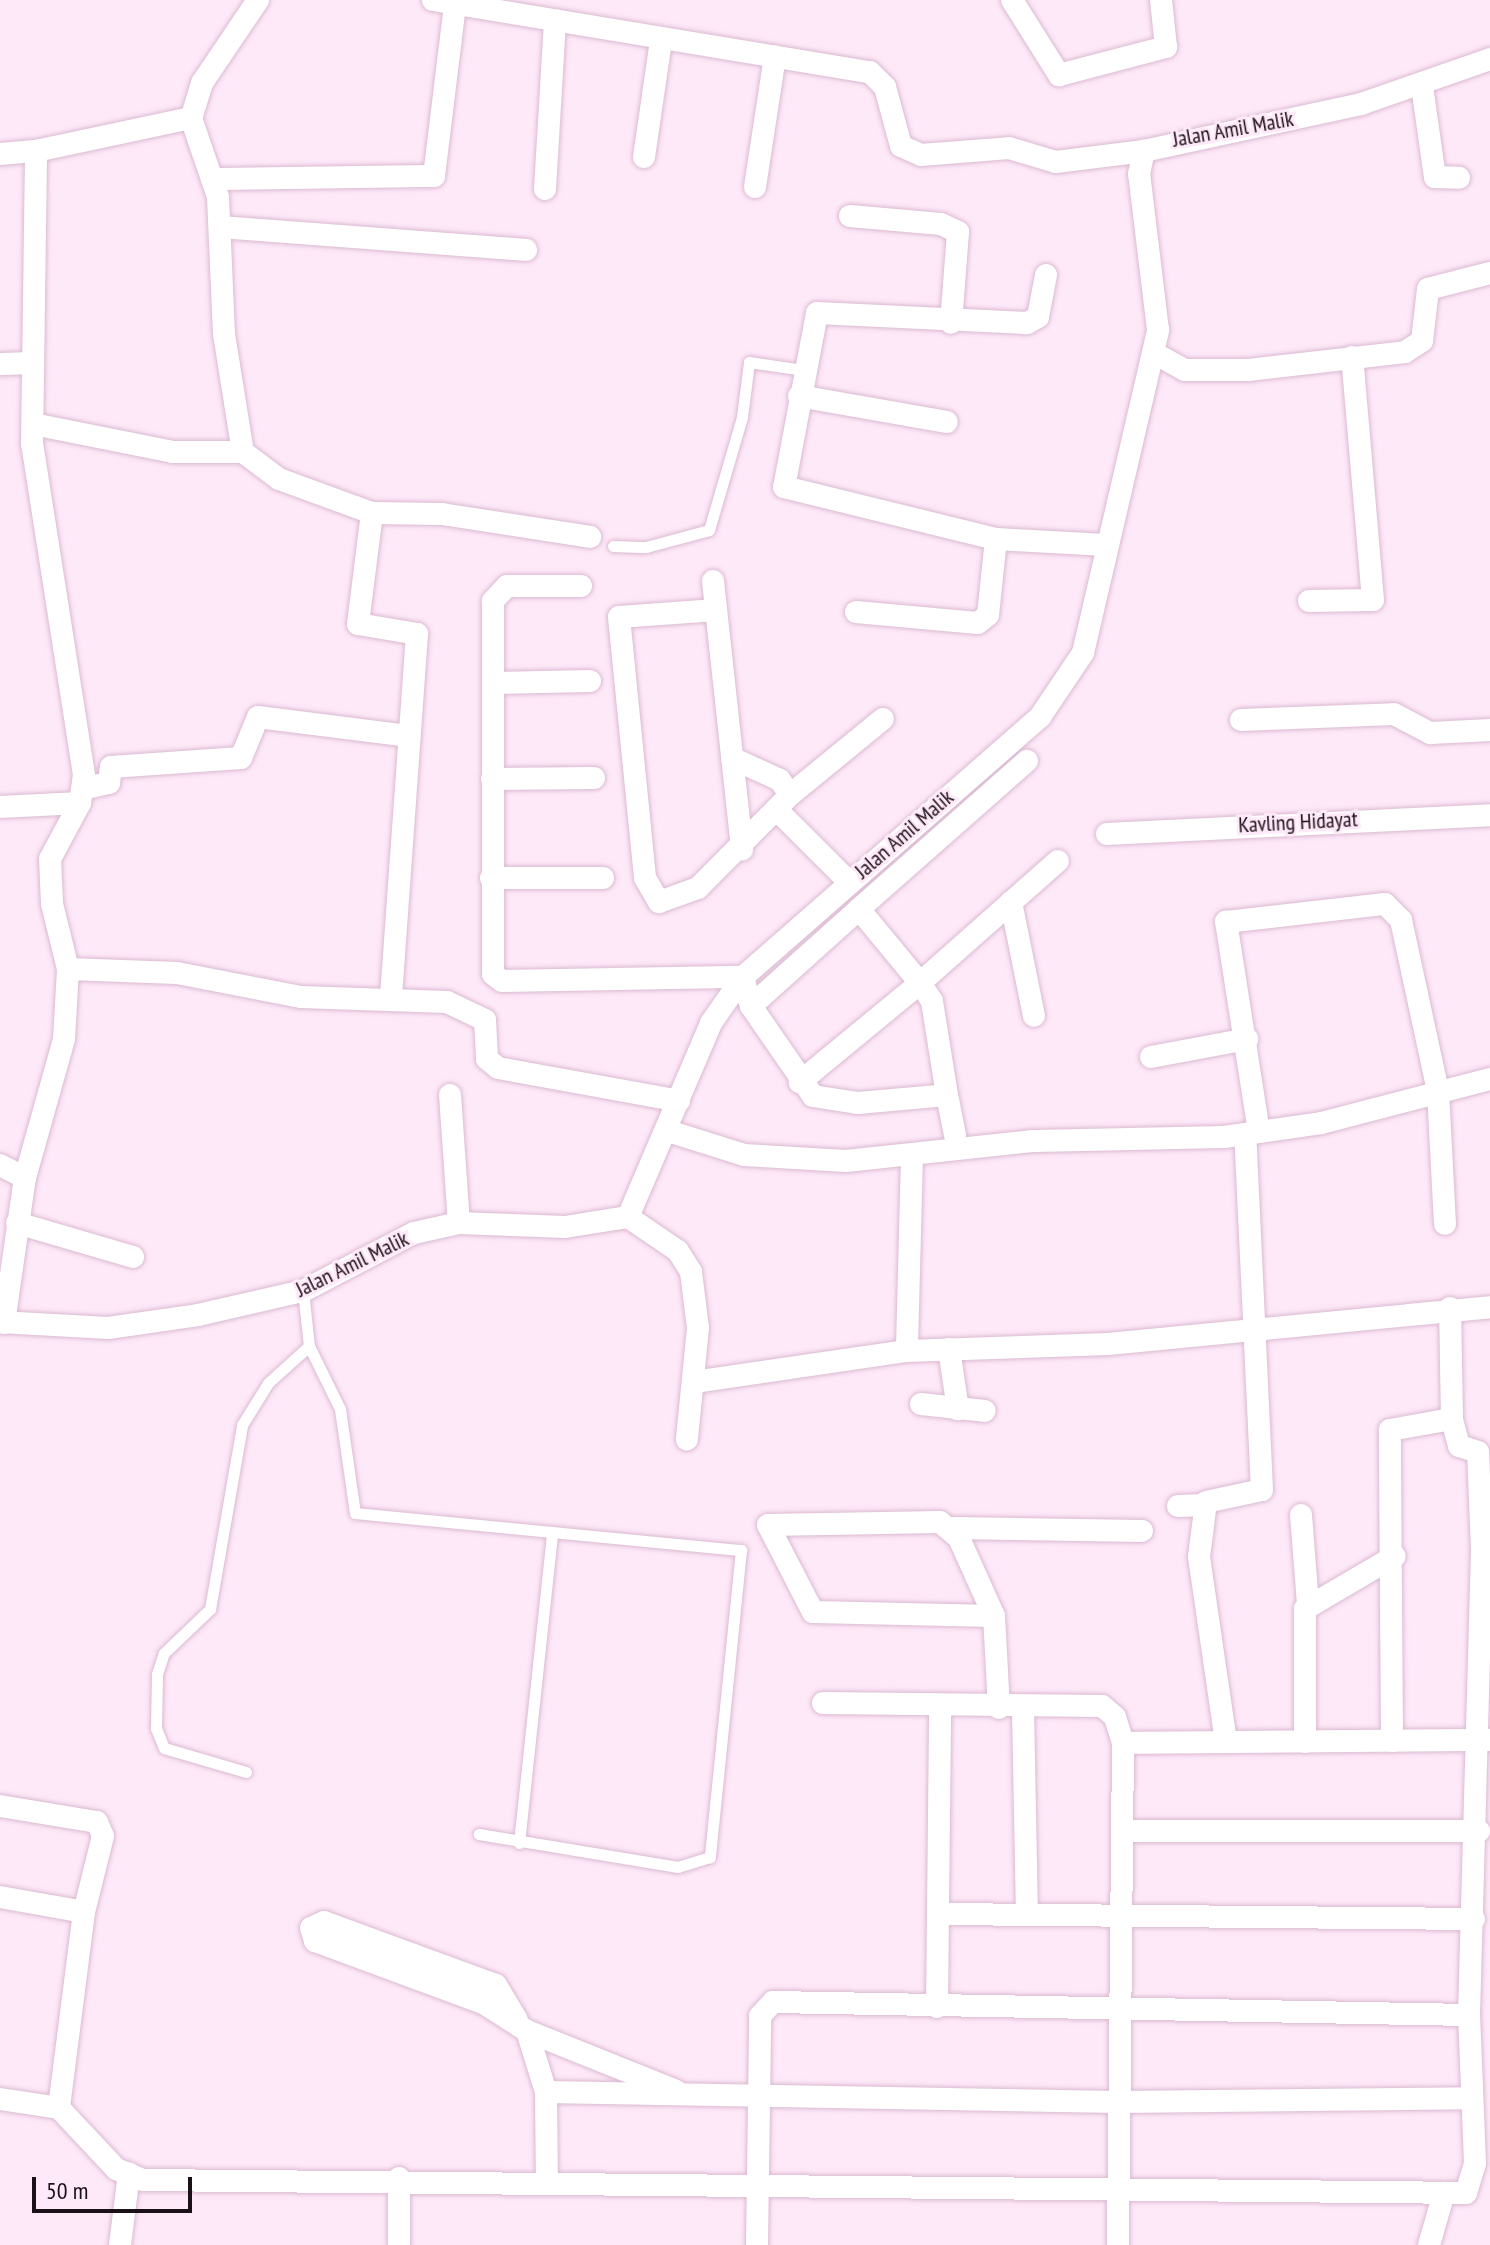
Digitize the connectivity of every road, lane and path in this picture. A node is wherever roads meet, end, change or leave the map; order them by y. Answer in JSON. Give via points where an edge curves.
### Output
{"nodes":[{"id":1,"x":258,"y":0,"type":"edge"},
{"id":2,"x":1012,"y":0,"type":"edge"},
{"id":3,"x":1151,"y":0,"type":"edge"},
{"id":4,"x":1161,"y":0,"type":"edge"},
{"id":5,"x":444,"y":2,"type":"edge"},
{"id":6,"x":494,"y":5,"type":"edge"},
{"id":7,"x":555,"y":20,"type":"junction"},
{"id":8,"x":1165,"y":24,"type":"junction"},
{"id":9,"x":661,"y":40,"type":"junction"},
{"id":10,"x":775,"y":57,"type":"junction"},
{"id":11,"x":1490,"y":59,"type":"edge"},
{"id":12,"x":1422,"y":86,"type":"junction"},
{"id":13,"x":191,"y":118,"type":"junction"},
{"id":14,"x":36,"y":151,"type":"junction"},
{"id":15,"x":1144,"y":151,"type":"junction"},
{"id":16,"x":0,"y":154,"type":"edge"},
{"id":17,"x":644,"y":157,"type":"dead end"},
{"id":18,"x":1459,"y":178,"type":"dead end"},
{"id":19,"x":212,"y":179,"type":"junction"},
{"id":20,"x":755,"y":187,"type":"dead end"},
{"id":21,"x":545,"y":189,"type":"dead end"},
{"id":22,"x":850,"y":216,"type":"dead end"},
{"id":23,"x":221,"y":227,"type":"junction"},
{"id":24,"x":526,"y":250,"type":"dead end"},
{"id":25,"x":1490,"y":273,"type":"edge"},
{"id":26,"x":1046,"y":275,"type":"dead end"},
{"id":27,"x":951,"y":323,"type":"junction"},
{"id":28,"x":1154,"y":353,"type":"junction"},
{"id":29,"x":1352,"y":357,"type":"junction"},
{"id":30,"x":32,"y":363,"type":"junction"},
{"id":31,"x":0,"y":364,"type":"edge"},
{"id":32,"x":804,"y":370,"type":"junction"},
{"id":33,"x":799,"y":396,"type":"junction"},
{"id":34,"x":947,"y":422,"type":"dead end"},
{"id":35,"x":33,"y":424,"type":"junction"},
{"id":36,"x":243,"y":452,"type":"junction"},
{"id":37,"x":372,"y":513,"type":"junction"},
{"id":38,"x":590,"y":537,"type":"dead end"},
{"id":39,"x":996,"y":539,"type":"junction"},
{"id":40,"x":1106,"y":545,"type":"junction"},
{"id":41,"x":613,"y":546,"type":"dead end"},
{"id":42,"x":713,"y":581,"type":"dead end"},
{"id":43,"x":581,"y":586,"type":"dead end"},
{"id":44,"x":1309,"y":601,"type":"dead end"},
{"id":45,"x":716,"y":610,"type":"junction"},
{"id":46,"x":856,"y":612,"type":"dead end"},
{"id":47,"x":590,"y":681,"type":"dead end"},
{"id":48,"x":495,"y":683,"type":"junction"},
{"id":49,"x":883,"y":719,"type":"dead end"},
{"id":50,"x":1241,"y":720,"type":"dead end"},
{"id":51,"x":1490,"y":730,"type":"edge"},
{"id":52,"x":408,"y":736,"type":"junction"},
{"id":53,"x":732,"y":758,"type":"junction"},
{"id":54,"x":1027,"y":761,"type":"dead end"},
{"id":55,"x":594,"y":778,"type":"dead end"},
{"id":56,"x":492,"y":779,"type":"junction"},
{"id":57,"x":81,"y":796,"type":"junction"},
{"id":58,"x":785,"y":804,"type":"junction"},
{"id":59,"x":0,"y":807,"type":"edge"},
{"id":60,"x":1490,"y":815,"type":"edge"},
{"id":61,"x":1107,"y":834,"type":"dead end"},
{"id":62,"x":742,"y":849,"type":"junction"},
{"id":63,"x":1058,"y":861,"type":"dead end"},
{"id":64,"x":491,"y":878,"type":"junction"},
{"id":65,"x":603,"y":878,"type":"dead end"},
{"id":66,"x":848,"y":881,"type":"junction"},
{"id":67,"x":1011,"y":902,"type":"junction"},
{"id":68,"x":859,"y":909,"type":"junction"},
{"id":69,"x":68,"y":969,"type":"junction"},
{"id":70,"x":743,"y":977,"type":"junction"},
{"id":71,"x":920,"y":983,"type":"junction"},
{"id":72,"x":391,"y":998,"type":"junction"},
{"id":73,"x":751,"y":1006,"type":"junction"},
{"id":74,"x":1034,"y":1016,"type":"dead end"},
{"id":75,"x":1247,"y":1039,"type":"junction"},
{"id":76,"x":1151,"y":1057,"type":"dead end"},
{"id":77,"x":1490,"y":1079,"type":"edge"},
{"id":78,"x":800,"y":1082,"type":"junction"},
{"id":79,"x":1438,"y":1091,"type":"junction"},
{"id":80,"x":450,"y":1095,"type":"dead end"},
{"id":81,"x":947,"y":1095,"type":"junction"},
{"id":82,"x":679,"y":1101,"type":"junction"},
{"id":83,"x":668,"y":1131,"type":"junction"},
{"id":84,"x":1252,"y":1133,"type":"junction"},
{"id":85,"x":955,"y":1135,"type":"dead end"},
{"id":86,"x":912,"y":1156,"type":"junction"},
{"id":87,"x":0,"y":1165,"type":"edge"},
{"id":88,"x":25,"y":1178,"type":"junction"},
{"id":89,"x":628,"y":1217,"type":"junction"},
{"id":90,"x":17,"y":1223,"type":"junction"},
{"id":91,"x":459,"y":1223,"type":"junction"},
{"id":92,"x":1445,"y":1224,"type":"dead end"},
{"id":93,"x":133,"y":1257,"type":"dead end"},
{"id":94,"x":303,"y":1291,"type":"junction"},
{"id":95,"x":1490,"y":1307,"type":"edge"},
{"id":96,"x":1450,"y":1308,"type":"junction"},
{"id":97,"x":2,"y":1322,"type":"edge"},
{"id":98,"x":1257,"y":1330,"type":"junction"},
{"id":99,"x":309,"y":1346,"type":"junction"},
{"id":100,"x":949,"y":1349,"type":"junction"},
{"id":101,"x":907,"y":1351,"type":"junction"},
{"id":102,"x":694,"y":1382,"type":"junction"},
{"id":103,"x":921,"y":1404,"type":"dead end"},
{"id":104,"x":958,"y":1409,"type":"junction"},
{"id":105,"x":985,"y":1411,"type":"dead end"},
{"id":106,"x":1452,"y":1419,"type":"junction"},
{"id":107,"x":687,"y":1439,"type":"dead end"},
{"id":108,"x":1205,"y":1505,"type":"junction"},
{"id":109,"x":1178,"y":1506,"type":"dead end"},
{"id":110,"x":1301,"y":1515,"type":"dead end"},
{"id":111,"x":953,"y":1528,"type":"junction"},
{"id":112,"x":1142,"y":1531,"type":"dead end"},
{"id":113,"x":552,"y":1532,"type":"junction"},
{"id":114,"x":1486,"y":1551,"type":"edge"},
{"id":115,"x":1395,"y":1556,"type":"junction"},
{"id":116,"x":1308,"y":1604,"type":"junction"},
{"id":117,"x":994,"y":1616,"type":"junction"},
{"id":118,"x":823,"y":1703,"type":"dead end"},
{"id":119,"x":940,"y":1707,"type":"junction"},
{"id":120,"x":999,"y":1708,"type":"junction"},
{"id":121,"x":1023,"y":1709,"type":"junction"},
{"id":122,"x":1486,"y":1740,"type":"edge"},
{"id":123,"x":1392,"y":1741,"type":"junction"},
{"id":124,"x":1226,"y":1742,"type":"junction"},
{"id":125,"x":1305,"y":1742,"type":"junction"},
{"id":126,"x":1123,"y":1743,"type":"junction"},
{"id":127,"x":246,"y":1772,"type":"dead end"},
{"id":128,"x":0,"y":1806,"type":"edge"},
{"id":129,"x":1122,"y":1831,"type":"junction"},
{"id":130,"x":1479,"y":1831,"type":"junction"},
{"id":131,"x":479,"y":1834,"type":"dead end"},
{"id":132,"x":519,"y":1843,"type":"junction"},
{"id":133,"x":0,"y":1897,"type":"edge"},
{"id":134,"x":84,"y":1912,"type":"junction"},
{"id":135,"x":938,"y":1914,"type":"junction"},
{"id":136,"x":1027,"y":1915,"type":"junction"},
{"id":137,"x":1121,"y":1915,"type":"junction"},
{"id":138,"x":1474,"y":1919,"type":"junction"},
{"id":139,"x":937,"y":2007,"type":"junction"},
{"id":140,"x":1120,"y":2008,"type":"junction"},
{"id":141,"x":1469,"y":2015,"type":"junction"},
{"id":142,"x":522,"y":2025,"type":"junction"},
{"id":143,"x":546,"y":2092,"type":"junction"},
{"id":144,"x":680,"y":2093,"type":"junction"},
{"id":145,"x":758,"y":2095,"type":"junction"},
{"id":146,"x":1472,"y":2098,"type":"junction"},
{"id":147,"x":0,"y":2099,"type":"edge"},
{"id":148,"x":1119,"y":2102,"type":"junction"},
{"id":149,"x":59,"y":2108,"type":"junction"},
{"id":150,"x":1483,"y":2162,"type":"edge"},
{"id":151,"x":129,"y":2174,"type":"junction"},
{"id":152,"x":399,"y":2178,"type":"junction"},
{"id":153,"x":547,"y":2181,"type":"junction"},
{"id":154,"x":757,"y":2187,"type":"junction"},
{"id":155,"x":1118,"y":2192,"type":"junction"},
{"id":156,"x":1444,"y":2193,"type":"junction"},
{"id":157,"x":120,"y":2245,"type":"edge"},
{"id":158,"x":399,"y":2245,"type":"edge"},
{"id":159,"x":757,"y":2245,"type":"edge"},
{"id":160,"x":1118,"y":2245,"type":"edge"},
{"id":161,"x":1429,"y":2245,"type":"edge"}],
"edges":[{"from":1,"to":13,"type":"street","via":[[202,83]]},
{"from":2,"to":8,"type":"street","via":[[1059,75],[1163,49]]},
{"from":3,"to":8,"type":"street"},
{"from":4,"to":8,"type":"street"},
{"from":5,"to":6,"type":"street"},
{"from":5,"to":19,"type":"street","via":[[434,176]]},
{"from":6,"to":7,"type":"street"},
{"from":7,"to":9,"type":"street"},
{"from":7,"to":21,"type":"street"},
{"from":9,"to":10,"type":"street"},
{"from":9,"to":17,"type":"street"},
{"from":10,"to":15,"type":"street","via":[[877,75],[901,146],[921,155],[1009,148],[1056,162]]},
{"from":10,"to":20,"type":"street"},
{"from":11,"to":12,"type":"street","name":"Jalan Amil Malik"},
{"from":12,"to":15,"type":"street","name":"Jalan Amil Malik"},
{"from":12,"to":18,"type":"street","via":[[1435,177]]},
{"from":13,"to":14,"type":"street"},
{"from":13,"to":19,"type":"street"},
{"from":14,"to":16,"type":"street"},
{"from":14,"to":30,"type":"street"},
{"from":15,"to":28,"type":"street","name":"Jalan Amil Malik","via":[[1139,174],[1159,290]]},
{"from":19,"to":23,"type":"street"},
{"from":22,"to":27,"type":"street","via":[[941,224],[958,232]]},
{"from":23,"to":24,"type":"street"},
{"from":23,"to":36,"type":"street","via":[[224,334]]},
{"from":25,"to":29,"type":"street","via":[[1428,289],[1422,341],[1413,350]]},
{"from":26,"to":27,"type":"street","via":[[1038,317]]},
{"from":27,"to":32,"type":"street","via":[[822,311],[813,319]]},
{"from":28,"to":29,"type":"street","via":[[1185,370]]},
{"from":28,"to":40,"type":"street","name":"Jalan Amil Malik"},
{"from":29,"to":44,"type":"street","via":[[1373,598]]},
{"from":30,"to":31,"type":"street"},
{"from":30,"to":35,"type":"street"},
{"from":32,"to":33,"type":"street"},
{"from":32,"to":41,"type":"lane","via":[[749,362],[742,417],[709,530],[646,547]]},
{"from":33,"to":34,"type":"street"},
{"from":33,"to":39,"type":"street","via":[[787,491]]},
{"from":35,"to":36,"type":"street","via":[[173,452]]},
{"from":35,"to":57,"type":"street","via":[[48,572],[77,697]]},
{"from":36,"to":37,"type":"street","via":[[279,479]]},
{"from":37,"to":38,"type":"street","via":[[442,514]]},
{"from":37,"to":52,"type":"street","via":[[358,624],[416,631]]},
{"from":39,"to":40,"type":"street"},
{"from":39,"to":46,"type":"street","via":[[988,615],[978,623]]},
{"from":40,"to":66,"type":"street","name":"Jalan Amil Malik","via":[[1095,621],[1057,699]]},
{"from":42,"to":45,"type":"street"},
{"from":43,"to":48,"type":"street","via":[[496,591]]},
{"from":45,"to":53,"type":"street"},
{"from":45,"to":62,"type":"street","via":[[619,617],[650,894],[659,902],[684,898]]},
{"from":47,"to":48,"type":"street"},
{"from":48,"to":56,"type":"street"},
{"from":49,"to":58,"type":"street"},
{"from":50,"to":51,"type":"street","via":[[1394,714],[1430,733]]},
{"from":52,"to":57,"type":"street","via":[[258,717],[241,758],[111,767],[109,783]]},
{"from":52,"to":72,"type":"street"},
{"from":53,"to":58,"type":"street","via":[[780,780]]},
{"from":53,"to":62,"type":"street"},
{"from":54,"to":68,"type":"street"},
{"from":55,"to":56,"type":"street"},
{"from":56,"to":64,"type":"street"},
{"from":57,"to":59,"type":"street"},
{"from":57,"to":69,"type":"street","via":[[50,859],[48,881]]},
{"from":58,"to":62,"type":"street"},
{"from":58,"to":66,"type":"street"},
{"from":60,"to":61,"type":"street","name":"Kavling Hidayat"},
{"from":63,"to":67,"type":"street"},
{"from":64,"to":65,"type":"street"},
{"from":64,"to":70,"type":"street","via":[[490,966],[497,979]]},
{"from":66,"to":70,"type":"street","name":"Jalan Amil Malik"},
{"from":67,"to":71,"type":"street"},
{"from":67,"to":74,"type":"street"},
{"from":68,"to":71,"type":"street"},
{"from":68,"to":73,"type":"street"},
{"from":69,"to":72,"type":"street","via":[[177,973],[301,997]]},
{"from":69,"to":88,"type":"street","via":[[64,1039]]},
{"from":70,"to":73,"type":"street"},
{"from":70,"to":82,"type":"street","name":"Jalan Amil Malik","via":[[711,1023]]},
{"from":71,"to":78,"type":"street"},
{"from":71,"to":81,"type":"street","via":[[932,1001]]},
{"from":72,"to":82,"type":"street","via":[[469,1009],[485,1020],[487,1059],[498,1068]]},
{"from":73,"to":78,"type":"street"},
{"from":75,"to":76,"type":"street"},
{"from":75,"to":79,"type":"street","via":[[1226,922],[1385,904],[1401,920]]},
{"from":75,"to":84,"type":"street"},
{"from":77,"to":79,"type":"street"},
{"from":78,"to":81,"type":"street","via":[[832,1102]]},
{"from":79,"to":84,"type":"street"},
{"from":79,"to":92,"type":"street"},
{"from":80,"to":91,"type":"street"},
{"from":81,"to":85,"type":"street"},
{"from":82,"to":83,"type":"street","name":"Jalan Amil Malik"},
{"from":83,"to":86,"type":"street","via":[[744,1155]]},
{"from":83,"to":89,"type":"street","name":"Jalan Amil Malik"},
{"from":84,"to":86,"type":"street","via":[[1034,1141]]},
{"from":84,"to":98,"type":"street"},
{"from":86,"to":101,"type":"street"},
{"from":87,"to":88,"type":"street"},
{"from":88,"to":90,"type":"street"},
{"from":89,"to":91,"type":"street","name":"Jalan Amil Malik","via":[[565,1227]]},
{"from":89,"to":102,"type":"street","via":[[687,1259],[698,1328]]},
{"from":90,"to":93,"type":"street"},
{"from":90,"to":97,"type":"street"},
{"from":91,"to":94,"type":"street","name":"Jalan Amil Malik","via":[[388,1244]]},
{"from":94,"to":97,"type":"street","name":"Jalan Amil Malik","via":[[108,1328]]},
{"from":94,"to":99,"type":"lane"},
{"from":95,"to":96,"type":"street"},
{"from":96,"to":98,"type":"street"},
{"from":96,"to":106,"type":"street"},
{"from":98,"to":100,"type":"street"},
{"from":98,"to":108,"type":"street","via":[[1262,1490]]},
{"from":99,"to":113,"type":"lane","via":[[340,1409],[355,1513]]},
{"from":99,"to":127,"type":"lane","via":[[251,1404],[210,1609],[164,1653],[157,1674],[156,1728],[164,1748]]},
{"from":100,"to":101,"type":"street"},
{"from":100,"to":104,"type":"street"},
{"from":101,"to":102,"type":"street"},
{"from":102,"to":107,"type":"street"},
{"from":103,"to":104,"type":"street"},
{"from":104,"to":105,"type":"street"},
{"from":106,"to":114,"type":"street","via":[[1459,1446],[1478,1452]]},
{"from":106,"to":115,"type":"street","via":[[1390,1430]]},
{"from":108,"to":109,"type":"street"},
{"from":108,"to":124,"type":"street","via":[[1201,1603]]},
{"from":110,"to":116,"type":"street"},
{"from":111,"to":112,"type":"street"},
{"from":111,"to":117,"type":"street"},
{"from":111,"to":117,"type":"street","via":[[768,1525],[813,1612]]},
{"from":113,"to":132,"type":"lane"},
{"from":113,"to":132,"type":"lane","via":[[741,1550],[717,1845],[710,1857],[678,1867]]},
{"from":114,"to":122,"type":"street"},
{"from":115,"to":116,"type":"street"},
{"from":115,"to":123,"type":"street"},
{"from":116,"to":125,"type":"street"},
{"from":117,"to":120,"type":"street"},
{"from":118,"to":119,"type":"street"},
{"from":119,"to":120,"type":"street"},
{"from":119,"to":135,"type":"street"},
{"from":120,"to":121,"type":"street"},
{"from":121,"to":126,"type":"street","via":[[1102,1706],[1115,1717]]},
{"from":121,"to":136,"type":"street"},
{"from":122,"to":123,"type":"street"},
{"from":122,"to":130,"type":"street"},
{"from":123,"to":125,"type":"street"},
{"from":124,"to":125,"type":"street"},
{"from":124,"to":126,"type":"street"},
{"from":126,"to":129,"type":"street"},
{"from":128,"to":134,"type":"street","via":[[97,1822],[103,1836]]},
{"from":129,"to":130,"type":"street"},
{"from":129,"to":137,"type":"street"},
{"from":130,"to":138,"type":"street"},
{"from":131,"to":132,"type":"lane"},
{"from":133,"to":134,"type":"street"},
{"from":134,"to":149,"type":"street"},
{"from":135,"to":136,"type":"street"},
{"from":135,"to":139,"type":"street"},
{"from":136,"to":137,"type":"street"},
{"from":137,"to":138,"type":"street"},
{"from":137,"to":140,"type":"street"},
{"from":138,"to":141,"type":"street"},
{"from":139,"to":140,"type":"street"},
{"from":139,"to":145,"type":"street","via":[[773,2002],[760,2016]]},
{"from":140,"to":141,"type":"street"},
{"from":140,"to":148,"type":"street"},
{"from":141,"to":146,"type":"street"},
{"from":142,"to":142,"type":"street","via":[[315,1941],[311,1928],[324,1922],[496,1985]]},
{"from":142,"to":143,"type":"street"},
{"from":142,"to":144,"type":"street"},
{"from":143,"to":144,"type":"street"},
{"from":143,"to":153,"type":"street"},
{"from":144,"to":145,"type":"street"},
{"from":145,"to":148,"type":"street"},
{"from":145,"to":154,"type":"street"},
{"from":146,"to":148,"type":"street"},
{"from":146,"to":150,"type":"street"},
{"from":147,"to":149,"type":"street"},
{"from":148,"to":155,"type":"street"},
{"from":149,"to":151,"type":"street","via":[[92,2147]]},
{"from":150,"to":156,"type":"street","via":[[1469,2192]]},
{"from":151,"to":152,"type":"street","via":[[163,2181]]},
{"from":151,"to":157,"type":"street"},
{"from":152,"to":153,"type":"street"},
{"from":152,"to":158,"type":"street"},
{"from":153,"to":154,"type":"street"},
{"from":154,"to":155,"type":"street"},
{"from":154,"to":159,"type":"street"},
{"from":155,"to":156,"type":"street"},
{"from":155,"to":160,"type":"street"},
{"from":156,"to":161,"type":"street"}]}
